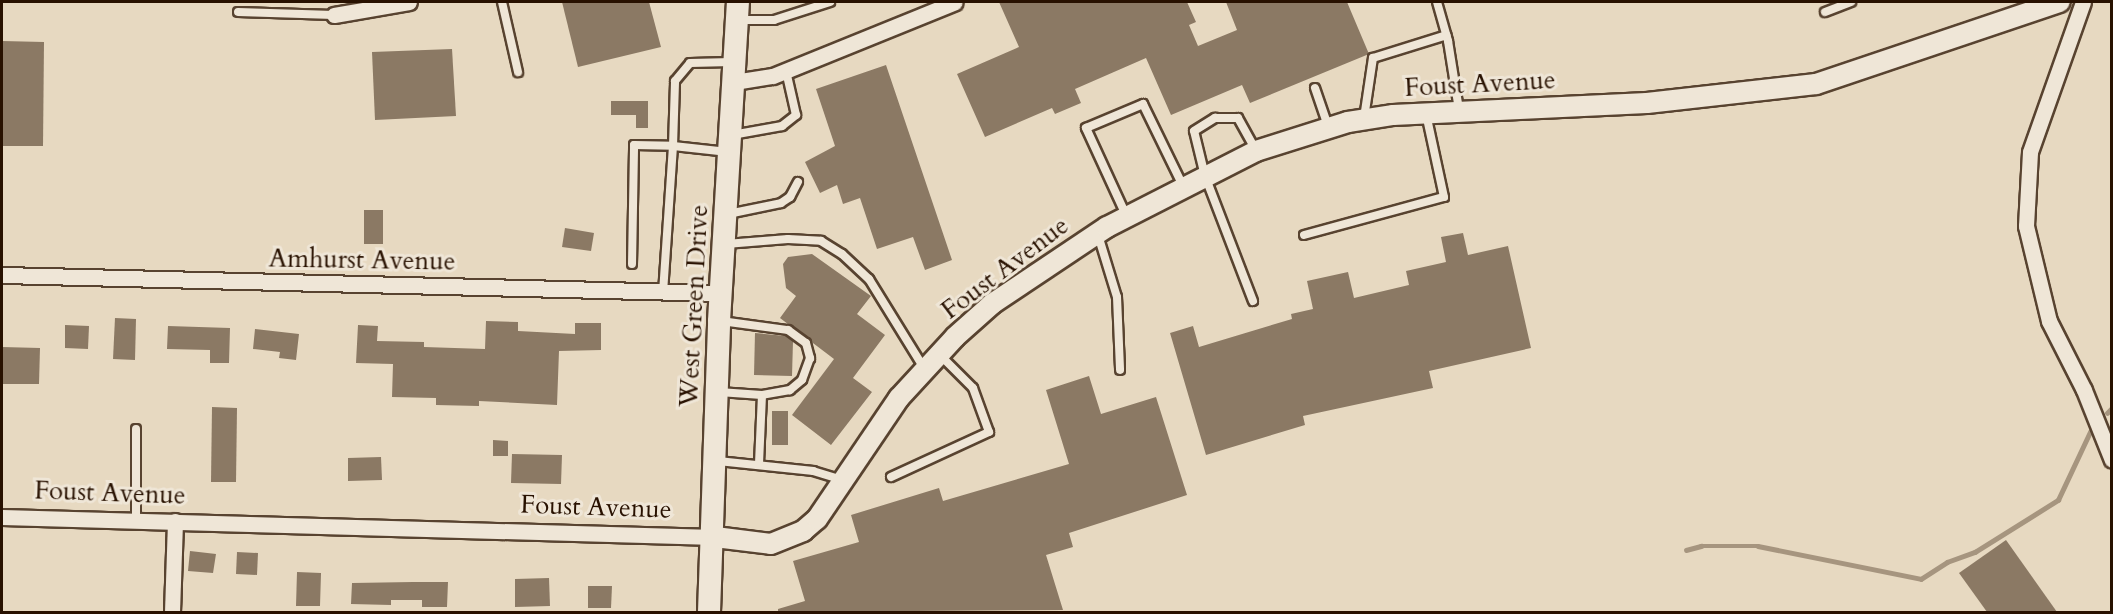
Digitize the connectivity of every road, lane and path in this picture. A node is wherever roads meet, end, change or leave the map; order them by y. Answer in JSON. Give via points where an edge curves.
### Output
{"nodes":[{"id":1,"x":408,"y":2,"type":"edge"},
{"id":2,"x":502,"y":2,"type":"edge"},
{"id":3,"x":830,"y":2,"type":"edge"},
{"id":4,"x":955,"y":2,"type":"edge"},
{"id":5,"x":1437,"y":2,"type":"edge"},
{"id":6,"x":1851,"y":2,"type":"edge"},
{"id":7,"x":2060,"y":2,"type":"edge"},
{"id":8,"x":2083,"y":2,"type":"edge"},
{"id":9,"x":738,"y":11,"type":"edge"},
{"id":10,"x":238,"y":12,"type":"dead end"},
{"id":11,"x":1825,"y":12,"type":"dead end"},
{"id":12,"x":334,"y":15,"type":"joint"},
{"id":13,"x":1447,"y":35,"type":"junction"},
{"id":14,"x":786,"y":71,"type":"junction"},
{"id":15,"x":518,"y":72,"type":"dead end"},
{"id":16,"x":734,"y":72,"type":"junction"},
{"id":17,"x":1315,"y":87,"type":"dead end"},
{"id":18,"x":1459,"y":110,"type":"junction"},
{"id":19,"x":1426,"y":112,"type":"junction"},
{"id":20,"x":1364,"y":119,"type":"junction"},
{"id":21,"x":1329,"y":127,"type":"junction"},
{"id":22,"x":730,"y":144,"type":"junction"},
{"id":23,"x":673,"y":146,"type":"junction"},
{"id":24,"x":1256,"y":151,"type":"junction"},
{"id":25,"x":1205,"y":176,"type":"junction"},
{"id":26,"x":798,"y":182,"type":"dead end"},
{"id":27,"x":1183,"y":186,"type":"junction"},
{"id":28,"x":726,"y":214,"type":"junction"},
{"id":29,"x":1127,"y":216,"type":"junction"},
{"id":30,"x":1097,"y":233,"type":"junction"},
{"id":31,"x":1304,"y":235,"type":"dead end"},
{"id":32,"x":724,"y":245,"type":"junction"},
{"id":33,"x":632,"y":264,"type":"dead end"},
{"id":34,"x":2,"y":275,"type":"edge"},
{"id":35,"x":663,"y":292,"type":"junction"},
{"id":36,"x":721,"y":293,"type":"junction"},
{"id":37,"x":1253,"y":301,"type":"dead end"},
{"id":38,"x":719,"y":321,"type":"junction"},
{"id":39,"x":939,"y":353,"type":"junction"},
{"id":40,"x":925,"y":369,"type":"junction"},
{"id":41,"x":1120,"y":370,"type":"dead end"},
{"id":42,"x":718,"y":392,"type":"junction"},
{"id":43,"x":762,"y":395,"type":"junction"},
{"id":44,"x":136,"y":429,"type":"dead end"},
{"id":45,"x":716,"y":460,"type":"junction"},
{"id":46,"x":2112,"y":460,"type":"edge"},
{"id":47,"x":759,"y":464,"type":"junction"},
{"id":48,"x":891,"y":477,"type":"dead end"},
{"id":49,"x":844,"y":480,"type":"junction"},
{"id":50,"x":2,"y":517,"type":"edge"},
{"id":51,"x":136,"y":520,"type":"junction"},
{"id":52,"x":175,"y":521,"type":"junction"},
{"id":53,"x":715,"y":537,"type":"junction"},
{"id":54,"x":172,"y":612,"type":"edge"},
{"id":55,"x":709,"y":612,"type":"edge"}],
"edges":[{"from":1,"to":12,"type":"street"},
{"from":2,"to":15,"type":"lane"},
{"from":3,"to":9,"type":"lane","via":[[774,20]]},
{"from":4,"to":14,"type":"street"},
{"from":5,"to":13,"type":"lane"},
{"from":6,"to":11,"type":"lane"},
{"from":7,"to":18,"type":"street","name":"Foust Avenue","via":[[1816,84],[1647,103]]},
{"from":8,"to":46,"type":"street","via":[[2030,152],[2026,226],[2049,321],[2084,390]]},
{"from":9,"to":16,"type":"main road","name":"West Green Drive"},
{"from":10,"to":12,"type":"lane"},
{"from":13,"to":18,"type":"lane"},
{"from":13,"to":20,"type":"lane","via":[[1373,58]]},
{"from":14,"to":16,"type":"street"},
{"from":14,"to":22,"type":"lane","via":[[796,115],[782,126]]},
{"from":16,"to":22,"type":"main road","name":"West Green Drive"},
{"from":16,"to":23,"type":"lane","via":[[690,63],[675,81]]},
{"from":17,"to":21,"type":"lane"},
{"from":18,"to":19,"type":"street","name":"Foust Avenue"},
{"from":19,"to":20,"type":"street","name":"Foust Avenue"},
{"from":19,"to":31,"type":"lane","via":[[1444,197]]},
{"from":20,"to":21,"type":"street","name":"Foust Avenue"},
{"from":21,"to":24,"type":"street","name":"Foust Avenue"},
{"from":22,"to":23,"type":"lane"},
{"from":22,"to":28,"type":"main road","name":"West Green Drive"},
{"from":23,"to":33,"type":"lane","via":[[634,145]]},
{"from":23,"to":35,"type":"lane"},
{"from":24,"to":25,"type":"street","name":"Foust Avenue"},
{"from":24,"to":25,"type":"lane","via":[[1238,118],[1215,118],[1194,131]]},
{"from":25,"to":27,"type":"street","name":"Foust Avenue"},
{"from":25,"to":37,"type":"lane"},
{"from":26,"to":28,"type":"lane","via":[[790,197],[781,203]]},
{"from":27,"to":29,"type":"street","name":"Foust Avenue"},
{"from":27,"to":29,"type":"lane","via":[[1143,104],[1086,128]]},
{"from":28,"to":32,"type":"main road","name":"West Green Drive"},
{"from":29,"to":30,"type":"street","name":"Foust Avenue"},
{"from":30,"to":39,"type":"street","name":"Foust Avenue","via":[[992,304]]},
{"from":30,"to":41,"type":"lane","via":[[1118,297]]},
{"from":32,"to":36,"type":"main road","name":"West Green Drive"},
{"from":32,"to":40,"type":"lane","via":[[788,239],[821,241],[869,279]]},
{"from":34,"to":35,"type":"street","name":"Amhurst Avenue"},
{"from":35,"to":36,"type":"street","name":"Amhurst Avenue"},
{"from":36,"to":38,"type":"main road","name":"West Green Drive"},
{"from":38,"to":42,"type":"main road","name":"West Green Drive"},
{"from":38,"to":43,"type":"lane","via":[[788,330],[806,343],[810,358],[802,380],[790,390]]},
{"from":39,"to":40,"type":"street","name":"Foust Avenue"},
{"from":39,"to":48,"type":"lane","via":[[973,388],[989,432]]},
{"from":40,"to":49,"type":"street","name":"Foust Avenue","via":[[898,398]]},
{"from":42,"to":43,"type":"lane"},
{"from":42,"to":45,"type":"main road","name":"West Green Drive"},
{"from":43,"to":47,"type":"lane"},
{"from":44,"to":51,"type":"lane"},
{"from":45,"to":47,"type":"lane"},
{"from":45,"to":53,"type":"main road","name":"West Green Drive"},
{"from":47,"to":49,"type":"lane","via":[[813,471]]},
{"from":49,"to":53,"type":"street","name":"Foust Avenue","via":[[817,519],[790,539],[771,544]]},
{"from":50,"to":51,"type":"street","name":"Foust Avenue"},
{"from":51,"to":52,"type":"street","name":"Foust Avenue"},
{"from":52,"to":53,"type":"street","name":"Foust Avenue"},
{"from":52,"to":54,"type":"street"},
{"from":53,"to":55,"type":"main road","name":"West Green Drive"}]}
